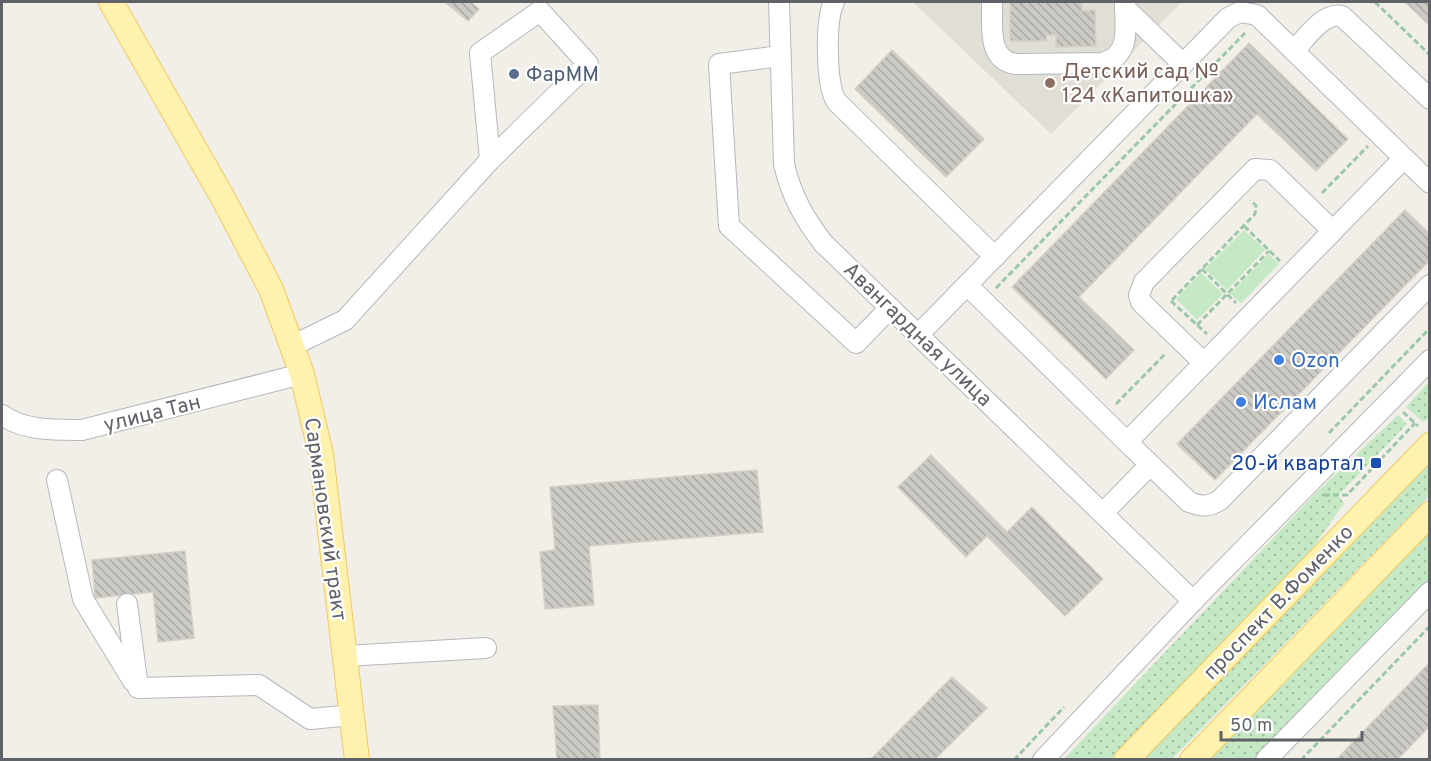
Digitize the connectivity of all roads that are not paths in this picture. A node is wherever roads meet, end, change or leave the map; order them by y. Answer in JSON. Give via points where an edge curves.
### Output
{"nodes":[{"id":1,"x":111,"y":2,"type":"edge"},
{"id":2,"x":779,"y":2,"type":"edge"},
{"id":3,"x":834,"y":2,"type":"edge"},
{"id":4,"x":992,"y":2,"type":"edge"},
{"id":5,"x":1125,"y":5,"type":"edge"},
{"id":6,"x":1294,"y":51,"type":"junction"},
{"id":7,"x":780,"y":56,"type":"junction"},
{"id":8,"x":1183,"y":64,"type":"junction"},
{"id":9,"x":1430,"y":99,"type":"edge"},
{"id":10,"x":1404,"y":158,"type":"junction"},
{"id":11,"x":490,"y":160,"type":"junction"},
{"id":12,"x":1430,"y":183,"type":"edge"},
{"id":13,"x":1333,"y":231,"type":"junction"},
{"id":14,"x":994,"y":257,"type":"junction"},
{"id":15,"x":967,"y":285,"type":"junction"},
{"id":16,"x":1430,"y":285,"type":"edge"},
{"id":17,"x":890,"y":308,"type":"junction"},
{"id":18,"x":918,"y":335,"type":"junction"},
{"id":19,"x":291,"y":346,"type":"junction"},
{"id":20,"x":1430,"y":360,"type":"edge"},
{"id":21,"x":1204,"y":363,"type":"junction"},
{"id":22,"x":302,"y":374,"type":"junction"},
{"id":23,"x":2,"y":415,"type":"edge"},
{"id":24,"x":1421,"y":431,"type":"edge"},
{"id":25,"x":1127,"y":442,"type":"junction"},
{"id":26,"x":1150,"y":465,"type":"junction"},
{"id":27,"x":57,"y":480,"type":"dead end"},
{"id":28,"x":1103,"y":513,"type":"junction"},
{"id":29,"x":1430,"y":514,"type":"edge"},
{"id":30,"x":1430,"y":592,"type":"edge"},
{"id":31,"x":1193,"y":601,"type":"junction"},
{"id":32,"x":127,"y":604,"type":"dead end"},
{"id":33,"x":486,"y":648,"type":"dead end"},
{"id":34,"x":345,"y":656,"type":"junction"},
{"id":35,"x":138,"y":688,"type":"junction"},
{"id":36,"x":352,"y":715,"type":"junction"},
{"id":37,"x":357,"y":759,"type":"edge"},
{"id":38,"x":1043,"y":759,"type":"edge"},
{"id":39,"x":1126,"y":759,"type":"edge"},
{"id":40,"x":1192,"y":759,"type":"edge"},
{"id":41,"x":1266,"y":759,"type":"edge"}],
"edges":[{"from":1,"to":19,"type":"main road","name":"Сармановский тракт","via":[[224,198],[271,289]]},
{"from":2,"to":7,"type":"street","name":"Авангардная улица"},
{"from":3,"to":14,"type":"street","via":[[829,20],[830,80],[836,102]]},
{"from":4,"to":5,"type":"street","via":[[995,51],[1004,61],[1016,64],[1102,63],[1115,59],[1125,43]]},
{"from":5,"to":8,"type":"street"},
{"from":6,"to":8,"type":"street","via":[[1259,18],[1240,12],[1228,18]]},
{"from":6,"to":9,"type":"street","via":[[1325,19],[1342,16]]},
{"from":6,"to":10,"type":"street"},
{"from":7,"to":17,"type":"street","name":"Авангардная улица","via":[[782,146],[795,201],[823,243]]},
{"from":7,"to":17,"type":"street","via":[[719,64],[729,226],[856,343]]},
{"from":8,"to":14,"type":"street"},
{"from":10,"to":12,"type":"street"},
{"from":10,"to":13,"type":"street"},
{"from":11,"to":11,"type":"street","via":[[588,64],[540,11],[480,53]]},
{"from":11,"to":19,"type":"street","via":[[345,320]]},
{"from":13,"to":21,"type":"street"},
{"from":13,"to":21,"type":"street","via":[[1270,170],[1256,169],[1237,187],[1140,289],[1141,302]]},
{"from":14,"to":15,"type":"street"},
{"from":15,"to":18,"type":"street"},
{"from":15,"to":25,"type":"street"},
{"from":16,"to":26,"type":"street","via":[[1220,500],[1202,507],[1189,502]]},
{"from":17,"to":18,"type":"street","name":"Авангардная улица"},
{"from":18,"to":28,"type":"street","name":"Авангардная улица"},
{"from":19,"to":22,"type":"main road","name":"Сармановский тракт"},
{"from":20,"to":31,"type":"street"},
{"from":21,"to":25,"type":"street"},
{"from":22,"to":23,"type":"street","name":"улица Тан","via":[[82,430],[15,424]]},
{"from":22,"to":34,"type":"main road","name":"Сармановский тракт","via":[[321,454]]},
{"from":24,"to":39,"type":"main road","name":"проспект В.Фоменко"},
{"from":25,"to":26,"type":"street"},
{"from":26,"to":28,"type":"street"},
{"from":27,"to":35,"type":"street","via":[[83,599]]},
{"from":28,"to":31,"type":"street","name":"Авангардная улица"},
{"from":29,"to":40,"type":"main road"},
{"from":30,"to":41,"type":"street"},
{"from":31,"to":38,"type":"street"},
{"from":32,"to":35,"type":"street"},
{"from":33,"to":34,"type":"street"},
{"from":34,"to":36,"type":"main road","name":"Сармановский тракт"},
{"from":35,"to":36,"type":"street","via":[[259,685],[310,719]]},
{"from":36,"to":37,"type":"main road","name":"Сармановский тракт"}]}
